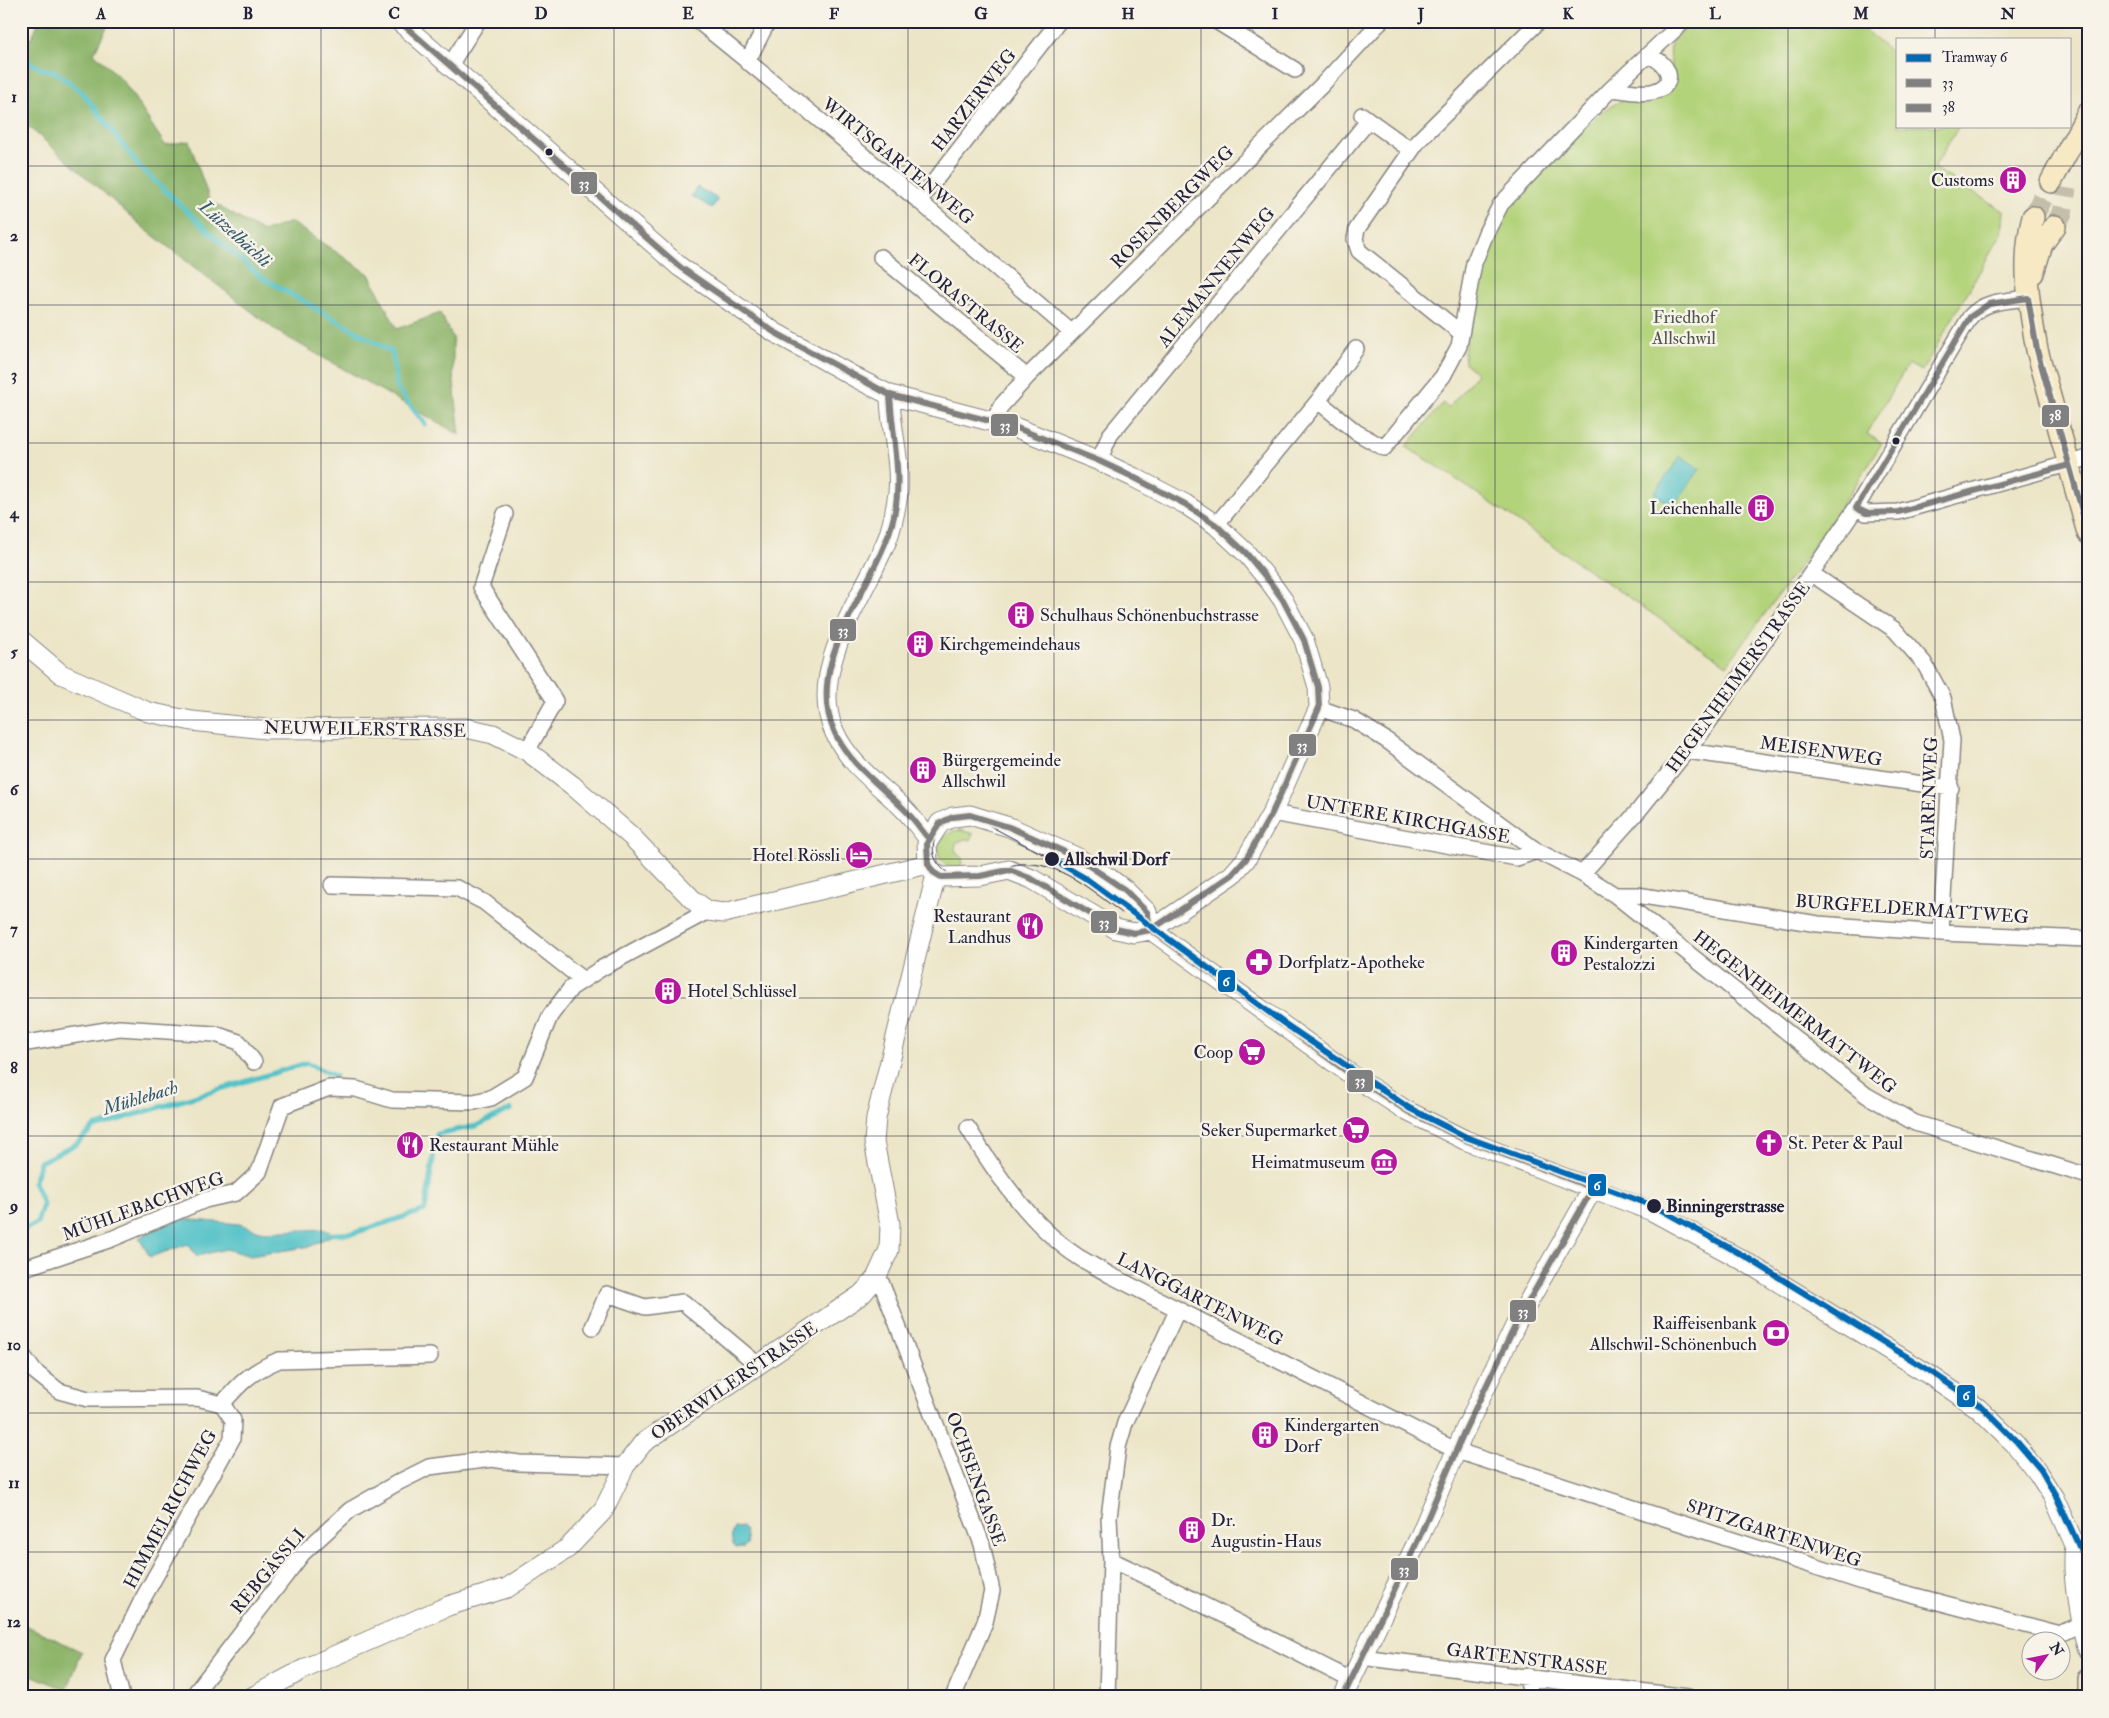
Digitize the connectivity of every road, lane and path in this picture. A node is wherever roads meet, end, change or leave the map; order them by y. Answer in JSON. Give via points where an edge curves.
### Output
{"nodes":[{"id":1,"x":399,"y":21,"type":"edge"},
{"id":2,"x":478,"y":21,"type":"edge"},
{"id":3,"x":698,"y":21,"type":"edge"},
{"id":4,"x":768,"y":21,"type":"edge"},
{"id":5,"x":1059,"y":21,"type":"edge"},
{"id":6,"x":1216,"y":21,"type":"edge"},
{"id":7,"x":1381,"y":21,"type":"edge"},
{"id":8,"x":1539,"y":21,"type":"edge"},
{"id":9,"x":1684,"y":21,"type":"edge"},
{"id":10,"x":1648,"y":56,"type":"junction"},
{"id":11,"x":747,"y":62,"type":"junction"},
{"id":12,"x":450,"y":65,"type":"junction"},
{"id":13,"x":1295,"y":70,"type":"dead end"},
{"id":14,"x":1612,"y":89,"type":"junction"},
{"id":15,"x":2088,"y":113,"type":"edge"},
{"id":16,"x":1405,"y":146,"type":"dead end"},
{"id":17,"x":2058,"y":185,"type":"tunnel mouth"},
{"id":18,"x":919,"y":202,"type":"junction"},
{"id":19,"x":2032,"y":217,"type":"tunnel mouth"},
{"id":20,"x":2055,"y":226,"type":"tunnel mouth"},
{"id":21,"x":881,"y":257,"type":"dead end"},
{"id":22,"x":2028,"y":298,"type":"junction"},
{"id":23,"x":1071,"y":332,"type":"junction"},
{"id":24,"x":1461,"y":333,"type":"junction"},
{"id":25,"x":1356,"y":349,"type":"dead end"},
{"id":26,"x":1027,"y":378,"type":"junction"},
{"id":27,"x":890,"y":395,"type":"junction"},
{"id":28,"x":1318,"y":401,"type":"junction"},
{"id":29,"x":994,"y":423,"type":"junction"},
{"id":30,"x":1099,"y":461,"type":"junction"},
{"id":31,"x":2078,"y":462,"type":"edge"},
{"id":32,"x":1856,"y":508,"type":"junction"},
{"id":33,"x":505,"y":514,"type":"dead end"},
{"id":34,"x":1216,"y":524,"type":"junction"},
{"id":35,"x":2088,"y":533,"type":"edge"},
{"id":36,"x":1812,"y":574,"type":"junction"},
{"id":37,"x":21,"y":640,"type":"edge"},
{"id":38,"x":1319,"y":708,"type":"junction"},
{"id":39,"x":526,"y":751,"type":"junction"},
{"id":40,"x":1687,"y":751,"type":"junction"},
{"id":41,"x":1951,"y":788,"type":"junction"},
{"id":42,"x":1272,"y":813,"type":"junction"},
{"id":43,"x":928,"y":838,"type":"junction"},
{"id":44,"x":1537,"y":851,"type":"junction"},
{"id":45,"x":932,"y":869,"type":"junction"},
{"id":46,"x":1582,"y":874,"type":"junction"},
{"id":47,"x":332,"y":885,"type":"dead end"},
{"id":48,"x":1615,"y":895,"type":"junction"},
{"id":49,"x":708,"y":911,"type":"junction"},
{"id":50,"x":1151,"y":930,"type":"junction"},
{"id":51,"x":1941,"y":933,"type":"junction"},
{"id":52,"x":2088,"y":939,"type":"edge"},
{"id":53,"x":584,"y":980,"type":"junction"},
{"id":54,"x":21,"y":1044,"type":"edge"},
{"id":55,"x":254,"y":1062,"type":"dead end"},
{"id":56,"x":968,"y":1128,"type":"dead end"},
{"id":57,"x":2088,"y":1176,"type":"edge"},
{"id":58,"x":1593,"y":1188,"type":"junction"},
{"id":59,"x":21,"y":1269,"type":"edge"},
{"id":60,"x":876,"y":1278,"type":"junction"},
{"id":61,"x":1178,"y":1309,"type":"junction"},
{"id":62,"x":593,"y":1327,"type":"dead end"},
{"id":63,"x":21,"y":1353,"type":"edge"},
{"id":64,"x":430,"y":1356,"type":"dead end"},
{"id":65,"x":758,"y":1365,"type":"junction"},
{"id":66,"x":222,"y":1404,"type":"junction"},
{"id":67,"x":1457,"y":1451,"type":"junction"},
{"id":68,"x":625,"y":1466,"type":"junction"},
{"id":69,"x":2075,"y":1545,"type":"junction"},
{"id":70,"x":1111,"y":1560,"type":"junction"},
{"id":71,"x":2088,"y":1565,"type":"edge"},
{"id":72,"x":2082,"y":1623,"type":"junction"},
{"id":73,"x":2088,"y":1648,"type":"edge"},
{"id":74,"x":1361,"y":1657,"type":"junction"},
{"id":75,"x":1527,"y":1676,"type":"junction"},
{"id":76,"x":2088,"y":1678,"type":"edge"},
{"id":77,"x":1351,"y":1680,"type":"junction"},
{"id":78,"x":2088,"y":1694,"type":"edge"},
{"id":79,"x":122,"y":1697,"type":"edge"},
{"id":80,"x":192,"y":1697,"type":"edge"},
{"id":81,"x":252,"y":1697,"type":"edge"},
{"id":82,"x":953,"y":1697,"type":"edge"},
{"id":83,"x":1108,"y":1697,"type":"edge"},
{"id":84,"x":1343,"y":1697,"type":"edge"},
{"id":85,"x":1531,"y":1697,"type":"edge"},
{"id":86,"x":1688,"y":1697,"type":"edge"}],
"edges":[{"from":1,"to":12,"type":"street"},
{"from":2,"to":12,"type":"street"},
{"from":3,"to":11,"type":"street","name":"WIRTSGARTENWEG"},
{"from":4,"to":11,"type":"street"},
{"from":5,"to":18,"type":"street","name":"HARZERWEG"},
{"from":6,"to":13,"type":"street"},
{"from":7,"to":23,"type":"street","name":"ROSENBERGWEG","via":[[1321,86]]},
{"from":8,"to":24,"type":"street","via":[[1418,141],[1357,229],[1354,239],[1359,251]]},
{"from":9,"to":10,"type":"street"},
{"from":10,"to":14,"type":"street"},
{"from":10,"to":14,"type":"street","via":[[1665,64],[1668,81],[1661,88],[1655,92]]},
{"from":11,"to":18,"type":"street","name":"WIRTSGARTENWEG"},
{"from":12,"to":27,"type":"street","via":[[680,267],[774,332]]},
{"from":14,"to":24,"type":"street","via":[[1501,204],[1474,263]]},
{"from":15,"to":17,"type":"main road","via":[[2062,163]]},
{"from":16,"to":30,"type":"street","name":"ALEMANNENWEG","via":[[1365,117],[1110,435]]},
{"from":18,"to":23,"type":"street","name":"WIRTSGARTENWEG"},
{"from":19,"to":22,"type":"main road","via":[[2026,254]]},
{"from":20,"to":22,"type":"main road","via":[[2042,244]]},
{"from":21,"to":26,"type":"street","name":"FLORASTRASSE"},
{"from":22,"to":31,"type":"main road","via":[[2037,350]]},
{"from":22,"to":32,"type":"street","name":"HEGENHEIMERSTRASSE","via":[[1988,304],[1970,317]]},
{"from":23,"to":26,"type":"street","name":"ROSENBERGWEG"},
{"from":24,"to":28,"type":"street","via":[[1443,376],[1384,448],[1356,432]]},
{"from":25,"to":28,"type":"street"},
{"from":26,"to":29,"type":"street","name":"ROSENBERGWEG","via":[[1001,406]]},
{"from":27,"to":29,"type":"street"},
{"from":27,"to":43,"type":"street","via":[[897,449],[898,492],[888,538],[836,648],[826,701],[834,731],[854,764],[904,809]]},
{"from":28,"to":34,"type":"street"},
{"from":29,"to":30,"type":"street","via":[[1017,428]]},
{"from":30,"to":34,"type":"street","via":[[1185,504]]},
{"from":31,"to":32,"type":"street","via":[[1898,512],[1866,513]]},
{"from":31,"to":35,"type":"main road"},
{"from":32,"to":36,"type":"street","name":"HEGENHEIMERSTRASSE"},
{"from":33,"to":39,"type":"street","via":[[481,587],[555,701]]},
{"from":34,"to":38,"type":"street","via":[[1246,553],[1288,608],[1313,666]]},
{"from":36,"to":40,"type":"street","name":"HEGENHEIMERSTRASSE"},
{"from":36,"to":41,"type":"street","name":"STARENWEG","via":[[1896,630],[1924,663],[1943,698],[1948,716],[1952,740]]},
{"from":37,"to":39,"type":"street","name":"NEUWEILERSTRASSE","via":[[61,674],[148,712],[192,721],[265,729],[466,728],[493,734]]},
{"from":38,"to":42,"type":"street"},
{"from":38,"to":44,"type":"street","via":[[1354,720],[1386,740]]},
{"from":39,"to":49,"type":"street","name":"NEUWEILERSTRASSE","via":[[572,785],[631,836],[693,900]]},
{"from":40,"to":41,"type":"street","name":"MEISENWEG"},
{"from":40,"to":46,"type":"street","name":"HEGENHEIMERSTRASSE"},
{"from":41,"to":51,"type":"street","name":"STARENWEG"},
{"from":42,"to":44,"type":"street","name":"UNTERE KIRCHGASSE","via":[[1516,858]]},
{"from":42,"to":50,"type":"street","via":[[1246,860],[1232,874]]},
{"from":43,"to":45,"type":"street","name":"OBERWILERSTRASSE","via":[[926,849]]},
{"from":43,"to":50,"type":"street","via":[[940,823],[970,815],[1040,839],[1090,865],[1125,890],[1147,912]]},
{"from":44,"to":46,"type":"street"},
{"from":45,"to":49,"type":"street","via":[[724,913]]},
{"from":45,"to":50,"type":"street","via":[[941,877],[958,878],[1009,870],[1032,879],[1116,929],[1134,933]]},
{"from":45,"to":60,"type":"street","name":"OBERWILERSTRASSE","via":[[876,1118],[874,1142],[890,1224],[889,1250]]},
{"from":46,"to":48,"type":"street","name":"HEGENHEIMERMATTWEG"},
{"from":47,"to":53,"type":"street","via":[[457,888],[484,902]]},
{"from":48,"to":51,"type":"street","name":"BURGFELDERMATTWEG","via":[[1637,895],[1818,924]]},
{"from":48,"to":57,"type":"street","name":"HEGENHEIMERMATTWEG","via":[[1866,1095],[1915,1123]]},
{"from":49,"to":53,"type":"street","name":"MÜHLEBACHWEG"},
{"from":50,"to":58,"type":"street","via":[[1407,1111],[1464,1140]]},
{"from":51,"to":52,"type":"street","name":"BURGFELDERMATTWEG"},
{"from":53,"to":59,"type":"street","name":"MÜHLEBACHWEG","via":[[571,988],[550,1016],[525,1077],[491,1098],[474,1102],[392,1100],[356,1089],[328,1088],[282,1106],[259,1172],[236,1193],[205,1200],[109,1240]]},
{"from":54,"to":55,"type":"street","via":[[120,1028],[215,1034],[239,1042]]},
{"from":56,"to":61,"type":"street","name":"LANGGARTENWEG","via":[[1014,1196],[1053,1236],[1102,1271]]},
{"from":58,"to":67,"type":"street","via":[[1518,1320]]},
{"from":58,"to":69,"type":"street","via":[[1652,1211],[1744,1261],[1978,1408],[2015,1444],[2038,1473],[2054,1498]]},
{"from":60,"to":65,"type":"street","name":"OBERWILERSTRASSE","via":[[862,1294]]},
{"from":60,"to":82,"type":"street","name":"OCHSENGASSE","via":[[881,1282],[982,1544],[992,1591],[985,1622]]},
{"from":61,"to":67,"type":"street","name":"LANGGARTENWEG"},
{"from":61,"to":70,"type":"street","via":[[1124,1423],[1109,1517]]},
{"from":62,"to":65,"type":"street","via":[[607,1294],[645,1307],[683,1302]]},
{"from":63,"to":66,"type":"street","name":"HIMMELRICHWEG","via":[[34,1371],[59,1391],[88,1399],[197,1398]]},
{"from":64,"to":66,"type":"street","via":[[279,1360],[257,1369],[240,1382]]},
{"from":65,"to":68,"type":"street","name":"OBERWILERSTRASSE","via":[[643,1443]]},
{"from":66,"to":79,"type":"street","name":"HIMMELRICHWEG","via":[[233,1420],[232,1439],[141,1602],[113,1660]]},
{"from":67,"to":72,"type":"street","name":"SPITZGARTENWEG","via":[[1866,1583],[2060,1634]]},
{"from":67,"to":74,"type":"street"},
{"from":68,"to":80,"type":"street","name":"REBGÄSSLI","via":[[519,1463],[492,1459],[429,1467],[397,1483],[350,1510],[303,1553]]},
{"from":68,"to":81,"type":"street","name":"OBERWILERSTRASSE","via":[[603,1512],[580,1536],[568,1548],[507,1588],[448,1606],[306,1668]]},
{"from":69,"to":71,"type":"street"},
{"from":69,"to":72,"type":"street","via":[[2073,1558]]},
{"from":70,"to":77,"type":"street"},
{"from":70,"to":83,"type":"street"},
{"from":72,"to":73,"type":"street"},
{"from":74,"to":75,"type":"street","name":"GARTENSTRASSE"},
{"from":74,"to":77,"type":"street"},
{"from":75,"to":85,"type":"street"},
{"from":75,"to":86,"type":"street","name":"GARTENSTRASSE"},
{"from":76,"to":78,"type":"main road"},
{"from":77,"to":84,"type":"street"}]}
